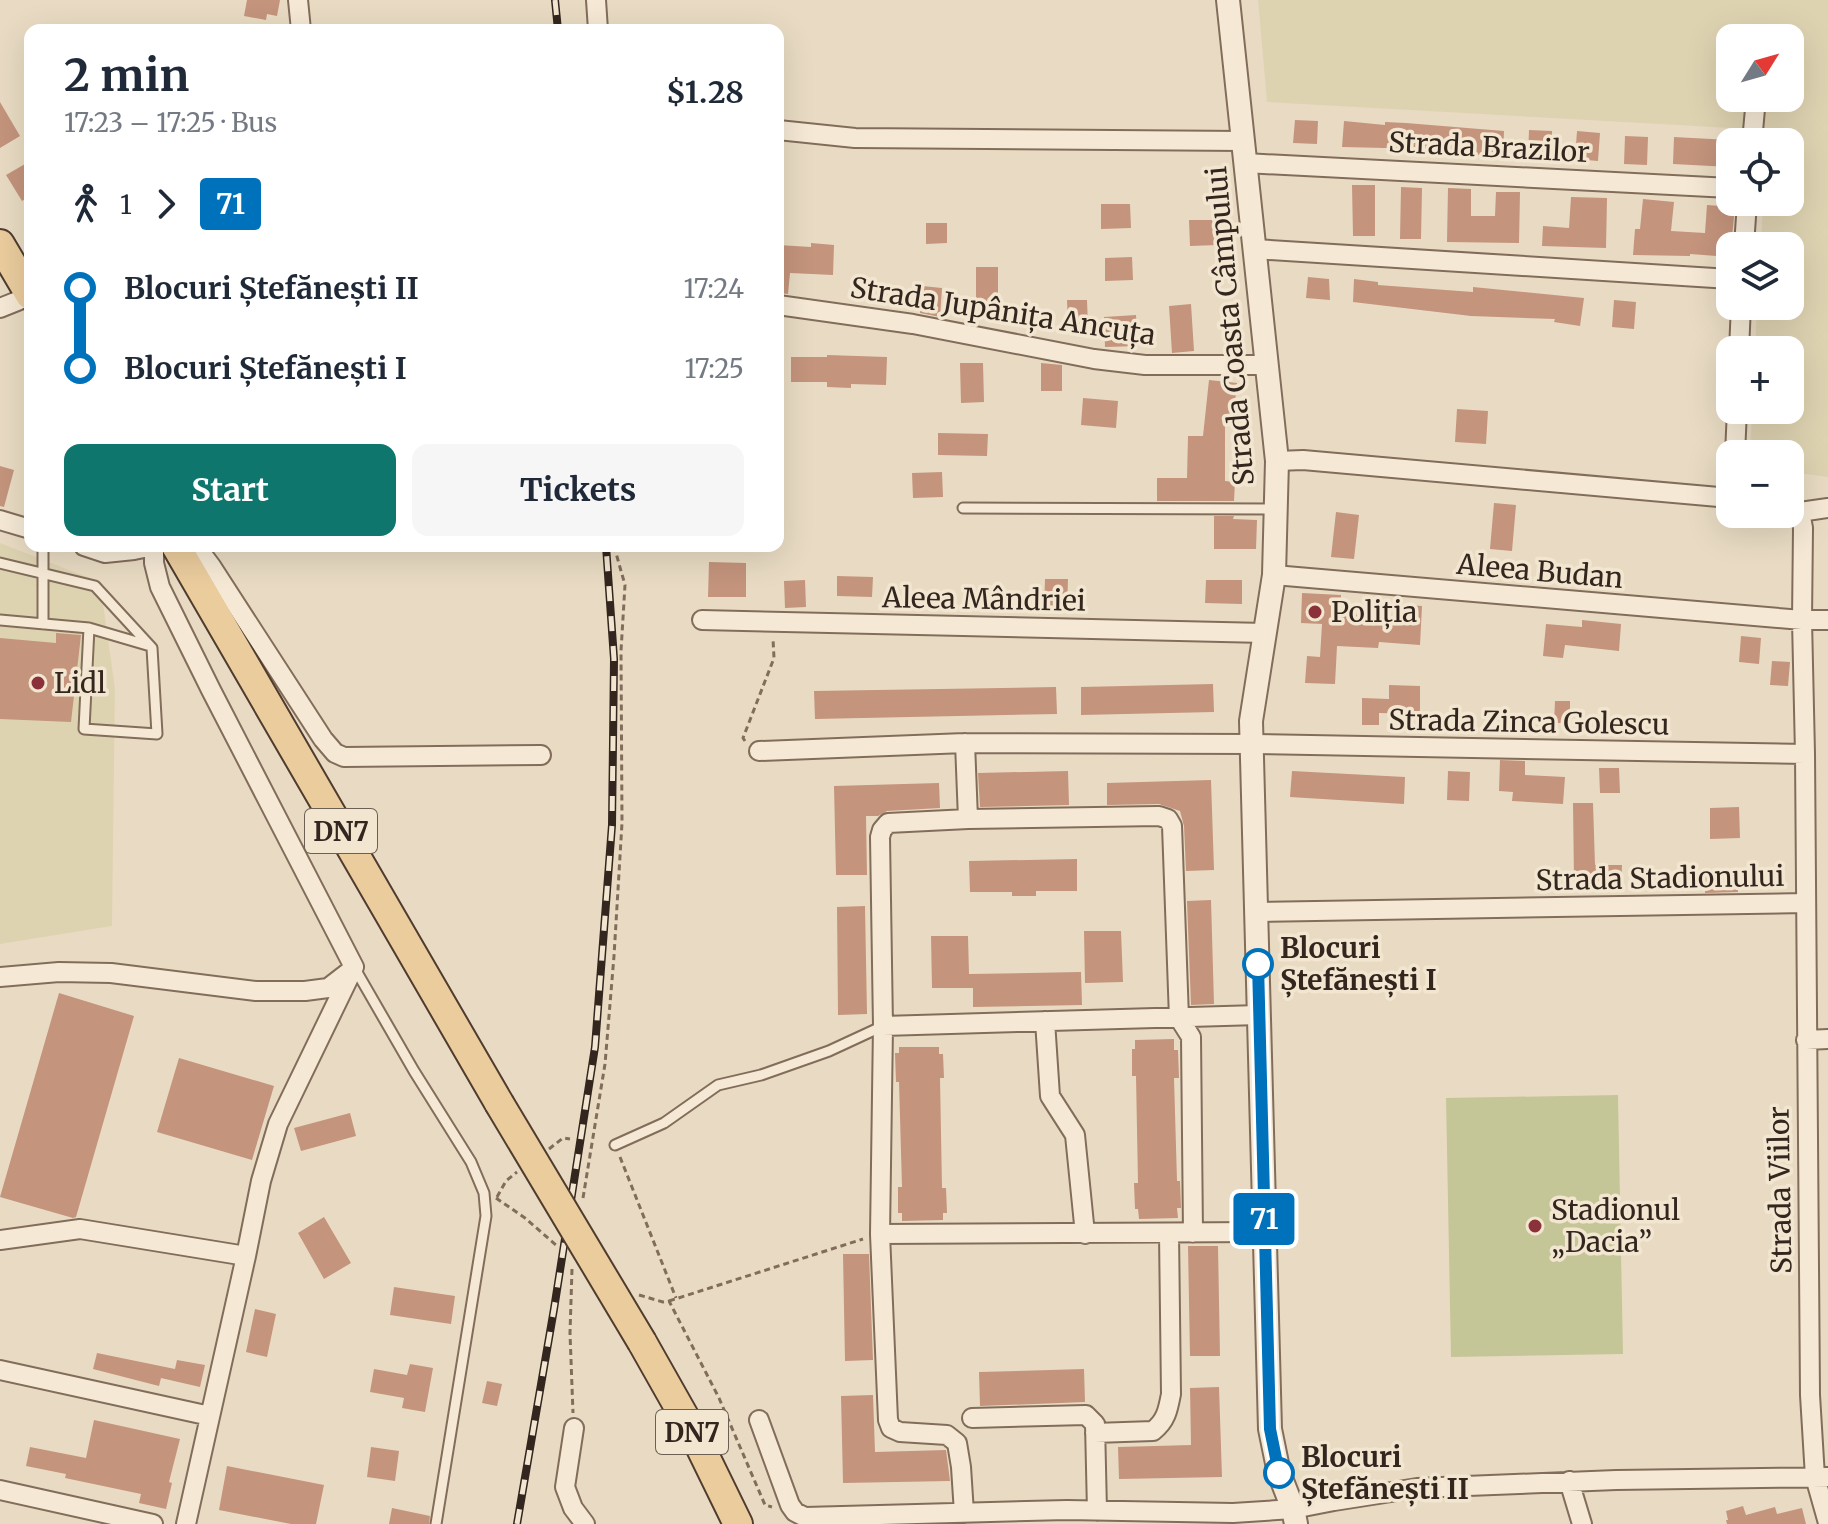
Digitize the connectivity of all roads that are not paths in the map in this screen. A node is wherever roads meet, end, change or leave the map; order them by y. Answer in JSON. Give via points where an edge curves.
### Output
{"nodes":[{"id":1,"x":298,"y":0,"type":"edge"},
{"id":2,"x":596,"y":0,"type":"edge"},
{"id":3,"x":1228,"y":0,"type":"edge"},
{"id":4,"x":300,"y":24,"type":"edge"},
{"id":5,"x":598,"y":24,"type":"edge"},
{"id":6,"x":784,"y":131,"type":"edge"},
{"id":7,"x":1244,"y":152,"type":"junction"},
{"id":8,"x":1716,"y":187,"type":"edge"},
{"id":9,"x":0,"y":244,"type":"edge"},
{"id":10,"x":1254,"y":249,"type":"junction"},
{"id":11,"x":1716,"y":278,"type":"edge"},
{"id":12,"x":24,"y":286,"type":"edge"},
{"id":13,"x":24,"y":298,"type":"edge"},
{"id":14,"x":784,"y":306,"type":"edge"},
{"id":15,"x":0,"y":308,"type":"edge"},
{"id":16,"x":1267,"y":365,"type":"junction"},
{"id":17,"x":1277,"y":461,"type":"junction"},
{"id":18,"x":1716,"y":497,"type":"edge"},
{"id":19,"x":963,"y":508,"type":"dead end"},
{"id":20,"x":1828,"y":508,"type":"edge"},
{"id":21,"x":1276,"y":509,"type":"junction"},
{"id":22,"x":1804,"y":509,"type":"edge"},
{"id":23,"x":0,"y":520,"type":"edge"},
{"id":24,"x":24,"y":527,"type":"edge"},
{"id":25,"x":1803,"y":528,"type":"edge"},
{"id":26,"x":43,"y":552,"type":"edge"},
{"id":27,"x":154,"y":552,"type":"edge"},
{"id":28,"x":179,"y":552,"type":"edge"},
{"id":29,"x":200,"y":552,"type":"edge"},
{"id":30,"x":0,"y":563,"type":"edge"},
{"id":31,"x":43,"y":573,"type":"junction"},
{"id":32,"x":1274,"y":575,"type":"junction"},
{"id":33,"x":0,"y":620,"type":"edge"},
{"id":34,"x":702,"y":620,"type":"dead end"},
{"id":35,"x":1802,"y":620,"type":"junction"},
{"id":36,"x":1828,"y":620,"type":"edge"},
{"id":37,"x":43,"y":624,"type":"junction"},
{"id":38,"x":89,"y":628,"type":"junction"},
{"id":39,"x":1265,"y":633,"type":"junction"},
{"id":40,"x":150,"y":646,"type":"junction"},
{"id":41,"x":965,"y":743,"type":"junction"},
{"id":42,"x":1252,"y":744,"type":"junction"},
{"id":43,"x":759,"y":751,"type":"road end"},
{"id":44,"x":1805,"y":754,"type":"junction"},
{"id":45,"x":541,"y":755,"type":"dead end"},
{"id":46,"x":968,"y":819,"type":"junction"},
{"id":47,"x":1806,"y":903,"type":"junction"},
{"id":48,"x":1256,"y":912,"type":"junction"},
{"id":49,"x":354,"y":967,"type":"junction"},
{"id":50,"x":0,"y":977,"type":"edge"},
{"id":51,"x":1259,"y":1015,"type":"junction"},
{"id":52,"x":1179,"y":1018,"type":"junction"},
{"id":53,"x":1045,"y":1021,"type":"junction"},
{"id":54,"x":883,"y":1026,"type":"junction"},
{"id":55,"x":1828,"y":1039,"type":"edge"},
{"id":56,"x":1806,"y":1040,"type":"junction"},
{"id":57,"x":615,"y":1145,"type":"road end"},
{"id":58,"x":1264,"y":1232,"type":"junction"},
{"id":59,"x":1169,"y":1233,"type":"junction"},
{"id":60,"x":1193,"y":1233,"type":"junction"},
{"id":61,"x":880,"y":1234,"type":"junction"},
{"id":62,"x":1085,"y":1234,"type":"junction"},
{"id":63,"x":0,"y":1240,"type":"edge"},
{"id":64,"x":246,"y":1256,"type":"junction"},
{"id":65,"x":0,"y":1370,"type":"edge"},
{"id":66,"x":210,"y":1416,"type":"junction"},
{"id":67,"x":972,"y":1418,"type":"dead end"},
{"id":68,"x":759,"y":1420,"type":"dead end"},
{"id":69,"x":574,"y":1428,"type":"road end"},
{"id":70,"x":1095,"y":1433,"type":"junction"},
{"id":71,"x":1822,"y":1477,"type":"edge"},
{"id":72,"x":1569,"y":1481,"type":"junction"},
{"id":73,"x":0,"y":1490,"type":"edge"},
{"id":74,"x":1097,"y":1511,"type":"junction"},
{"id":75,"x":964,"y":1513,"type":"junction"},
{"id":76,"x":1294,"y":1517,"type":"edge"},
{"id":77,"x":1155,"y":1518,"type":"edge"},
{"id":78,"x":1828,"y":1523,"type":"edge"},
{"id":79,"x":153,"y":1524,"type":"edge"},
{"id":80,"x":186,"y":1524,"type":"edge"},
{"id":81,"x":436,"y":1524,"type":"edge"},
{"id":82,"x":585,"y":1524,"type":"edge"},
{"id":83,"x":738,"y":1524,"type":"edge"},
{"id":84,"x":1582,"y":1524,"type":"edge"}],
"edges":[{"from":1,"to":4,"type":"street"},
{"from":2,"to":5,"type":"street"},
{"from":3,"to":7,"type":"street","name":"Strada Coasta Câmpului"},
{"from":6,"to":7,"type":"street","name":"Strada Coasta Câmpului","via":[[855,138]]},
{"from":7,"to":8,"type":"street","name":"Strada Brazilor"},
{"from":7,"to":10,"type":"street","name":"Strada Coasta Câmpului"},
{"from":9,"to":12,"type":"main road"},
{"from":10,"to":11,"type":"street"},
{"from":10,"to":16,"type":"street","name":"Strada Coasta Câmpului"},
{"from":13,"to":15,"type":"street"},
{"from":14,"to":16,"type":"street","name":"Strada Jupânița Ancuța","via":[[1094,359],[1145,365]]},
{"from":16,"to":17,"type":"street","name":"Strada Coasta Câmpului"},
{"from":17,"to":18,"type":"street"},
{"from":17,"to":21,"type":"street","name":"Strada Coasta Câmpului"},
{"from":19,"to":21,"type":"lane"},
{"from":20,"to":22,"type":"street"},
{"from":21,"to":32,"type":"street","name":"Strada Coasta Câmpului"},
{"from":23,"to":24,"type":"street"},
{"from":25,"to":35,"type":"street","name":"Strada Stadionului"},
{"from":26,"to":31,"type":"lane"},
{"from":27,"to":49,"type":"street","via":[[160,587]]},
{"from":28,"to":83,"type":"main road","number":"DN7","bridge":true,"via":[[642,1342]]},
{"from":29,"to":45,"type":"street","via":[[335,753]]},
{"from":30,"to":31,"type":"lane"},
{"from":31,"to":37,"type":"lane"},
{"from":31,"to":40,"type":"lane","via":[[95,586]]},
{"from":32,"to":35,"type":"street","name":"Aleea Budan"},
{"from":32,"to":39,"type":"street","name":"Strada Coasta Câmpului"},
{"from":33,"to":37,"type":"lane"},
{"from":34,"to":39,"type":"street","name":"Aleea Mândriei"},
{"from":35,"to":36,"type":"street","name":"Aleea Budan"},
{"from":35,"to":44,"type":"street","name":"Strada Stadionului"},
{"from":37,"to":38,"type":"lane"},
{"from":38,"to":40,"type":"lane"},
{"from":38,"to":40,"type":"lane","via":[[84,729],[157,734]]},
{"from":39,"to":42,"type":"street","name":"Strada Coasta Câmpului"},
{"from":41,"to":42,"type":"street"},
{"from":41,"to":43,"type":"street"},
{"from":41,"to":46,"type":"street"},
{"from":42,"to":44,"type":"street","name":"Strada Zinca Golescu"},
{"from":42,"to":48,"type":"street","name":"Strada Coasta Câmpului"},
{"from":44,"to":47,"type":"street","name":"Strada Stadionului"},
{"from":46,"to":52,"type":"street","via":[[1168,819]]},
{"from":46,"to":54,"type":"street","via":[[888,823],[882,830]]},
{"from":47,"to":48,"type":"street","name":"Strada Stadionului"},
{"from":47,"to":56,"type":"street","name":"Strada Viilor"},
{"from":48,"to":51,"type":"street","name":"Strada Coasta Câmpului"},
{"from":49,"to":50,"type":"street","via":[[328,988],[305,991],[256,991],[111,973]]},
{"from":49,"to":64,"type":"street","via":[[278,1124]]},
{"from":49,"to":81,"type":"lane","via":[[471,1162],[484,1193],[486,1216]]},
{"from":51,"to":52,"type":"street"},
{"from":51,"to":58,"type":"street","name":"Strada Coasta Câmpului"},
{"from":52,"to":53,"type":"street"},
{"from":52,"to":60,"type":"street","via":[[1191,1037]]},
{"from":53,"to":54,"type":"street"},
{"from":53,"to":62,"type":"street","via":[[1050,1096],[1075,1135]]},
{"from":54,"to":57,"type":"lane","via":[[829,1051],[718,1085],[664,1123]]},
{"from":54,"to":61,"type":"street"},
{"from":55,"to":56,"type":"street"},
{"from":56,"to":71,"type":"street","name":"Strada Viilor","via":[[1810,1395]]},
{"from":58,"to":60,"type":"street"},
{"from":58,"to":76,"type":"street","name":"Strada Coasta Câmpului","via":[[1270,1429]]},
{"from":59,"to":60,"type":"street"},
{"from":59,"to":62,"type":"street"},
{"from":59,"to":70,"type":"street","via":[[1168,1413],[1153,1431]]},
{"from":61,"to":62,"type":"street"},
{"from":61,"to":75,"type":"street","via":[[888,1420],[900,1432],[947,1435],[957,1443]]},
{"from":63,"to":64,"type":"street","via":[[80,1229]]},
{"from":64,"to":66,"type":"street"},
{"from":65,"to":66,"type":"street"},
{"from":66,"to":80,"type":"street"},
{"from":67,"to":70,"type":"street","via":[[1086,1415],[1095,1424]]},
{"from":68,"to":75,"type":"street","via":[[790,1505],[805,1517]]},
{"from":69,"to":82,"type":"street","via":[[565,1487]]},
{"from":70,"to":74,"type":"street"},
{"from":71,"to":72,"type":"street"},
{"from":71,"to":78,"type":"street","name":"Strada Viilor"},
{"from":72,"to":76,"type":"street","via":[[1417,1488],[1334,1501]]},
{"from":72,"to":84,"type":"street"},
{"from":73,"to":79,"type":"street"},
{"from":74,"to":75,"type":"street"},
{"from":74,"to":77,"type":"street"},
{"from":76,"to":77,"type":"street","via":[[1233,1513]]}]}
